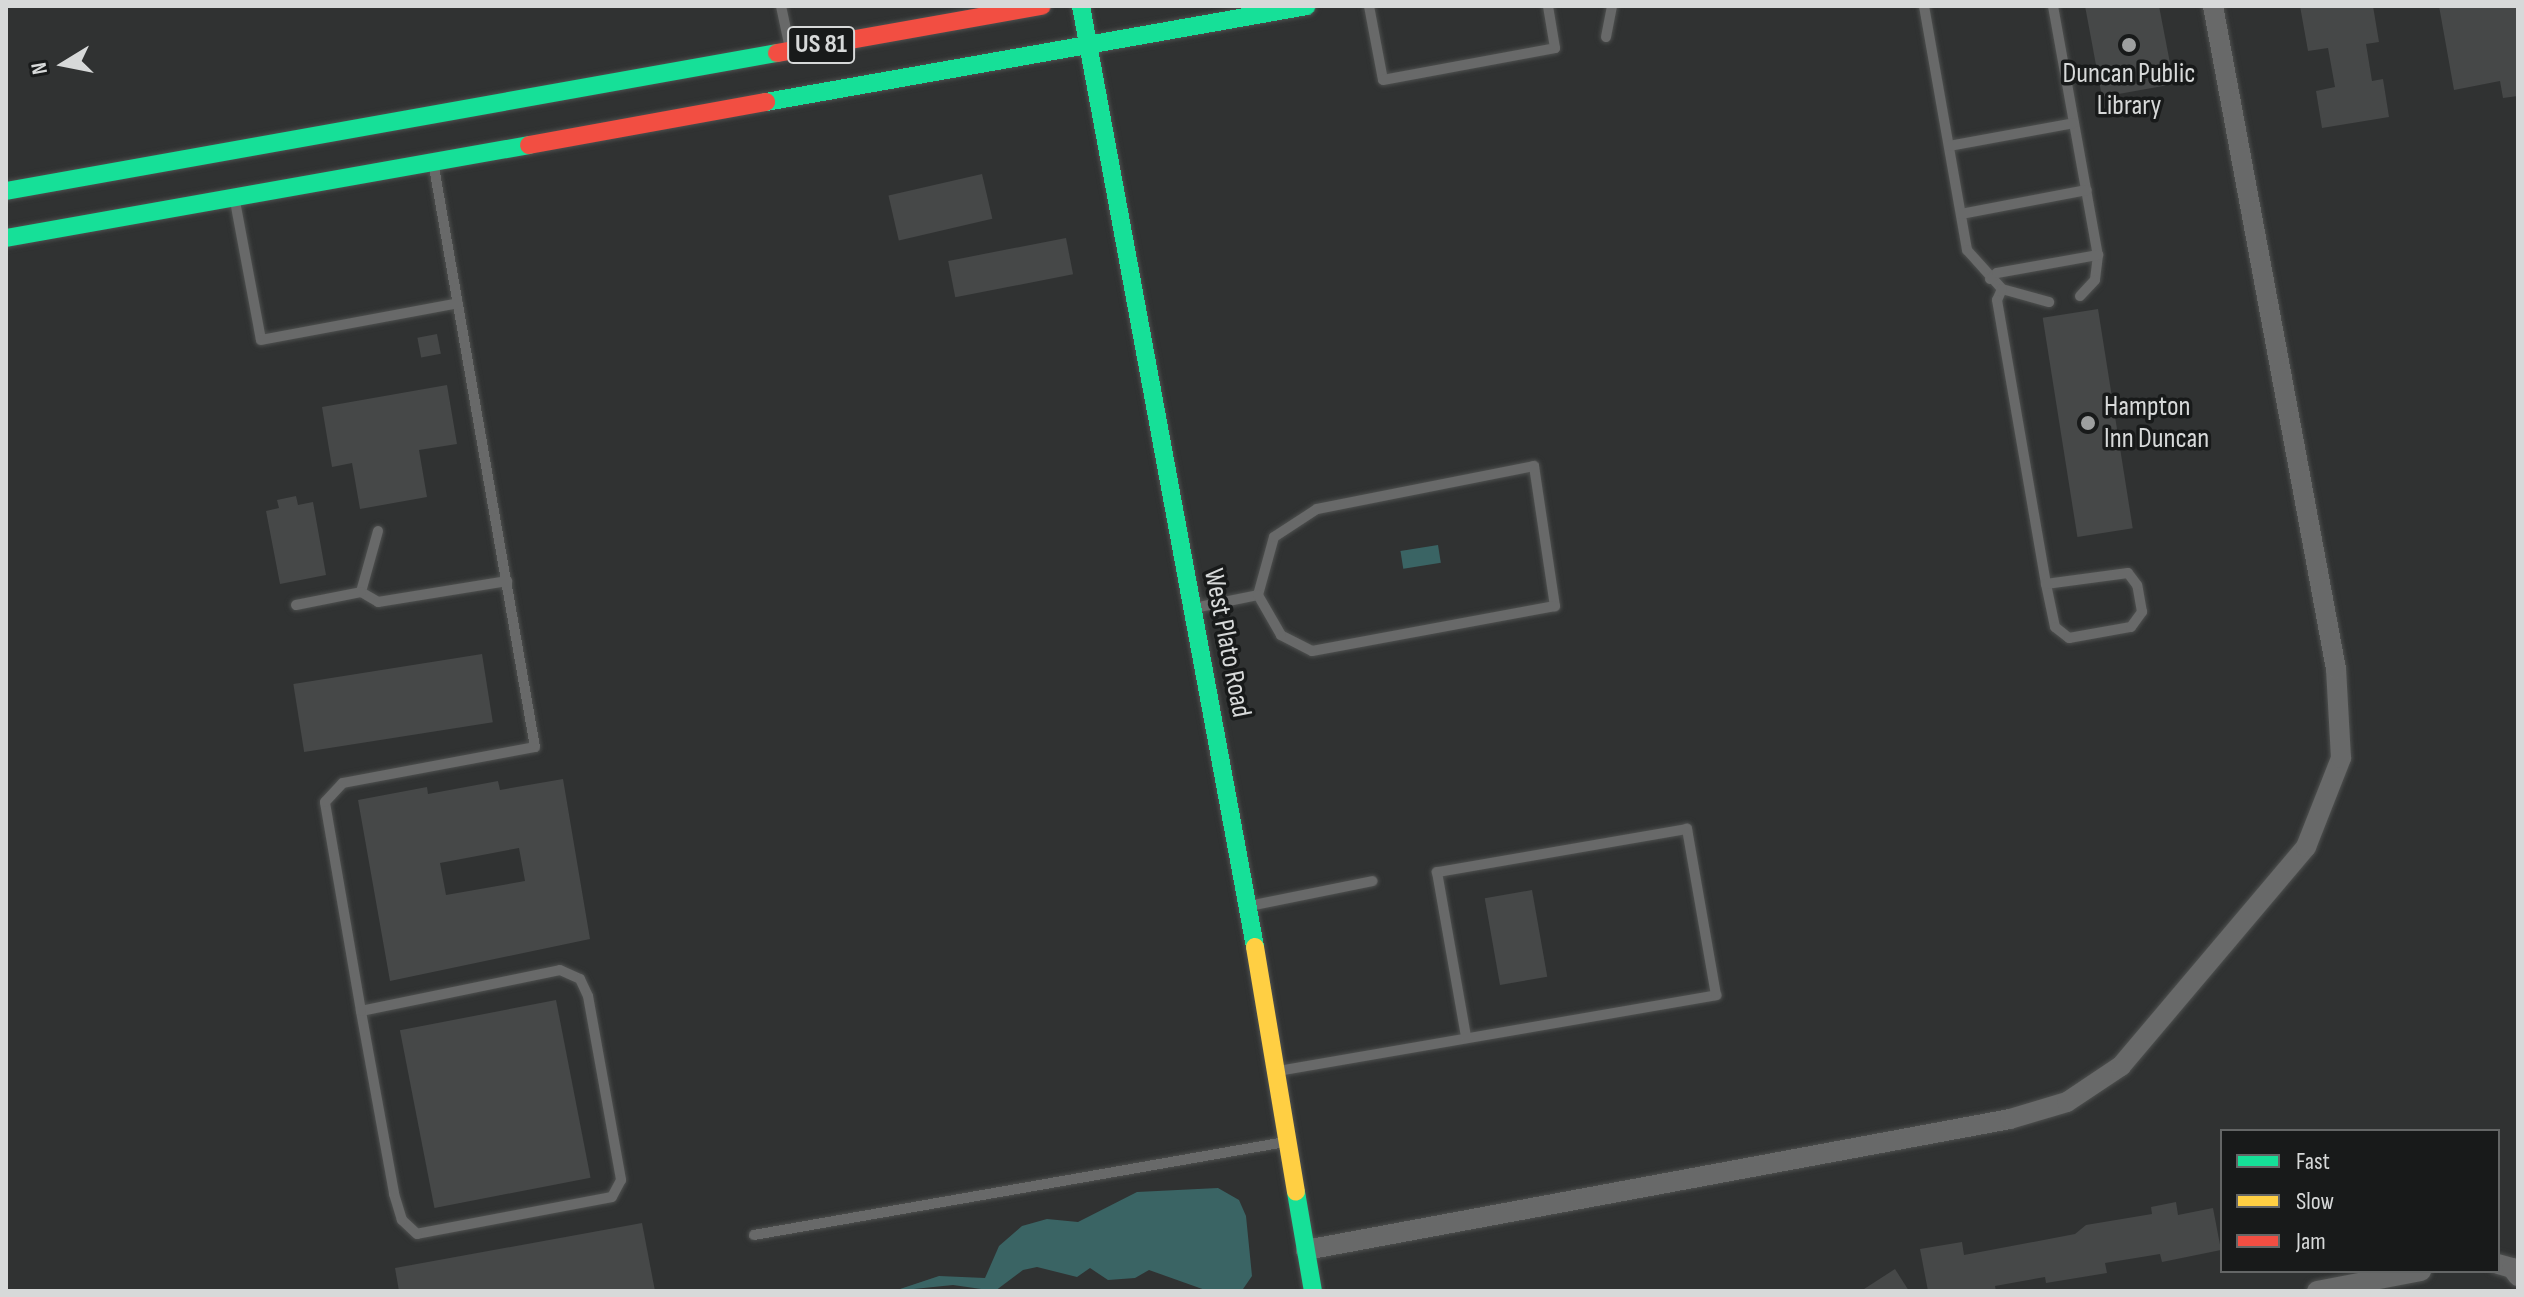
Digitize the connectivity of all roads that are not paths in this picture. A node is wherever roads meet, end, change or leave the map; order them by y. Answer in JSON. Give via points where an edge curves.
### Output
{"nodes":[{"id":1,"x":781,"y":6,"type":"edge"},
{"id":2,"x":1042,"y":6,"type":"edge"},
{"id":3,"x":1081,"y":6,"type":"edge"},
{"id":4,"x":1307,"y":6,"type":"edge"},
{"id":5,"x":1369,"y":6,"type":"edge"},
{"id":6,"x":1548,"y":6,"type":"edge"},
{"id":7,"x":1612,"y":6,"type":"edge"},
{"id":8,"x":1924,"y":6,"type":"edge"},
{"id":9,"x":2053,"y":6,"type":"edge"},
{"id":10,"x":2213,"y":6,"type":"edge"},
{"id":11,"x":1606,"y":37,"type":"dead end"},
{"id":12,"x":1088,"y":45,"type":"junction"},
{"id":13,"x":790,"y":51,"type":"junction"},
{"id":14,"x":2074,"y":123,"type":"junction"},
{"id":15,"x":429,"y":139,"type":"junction"},
{"id":16,"x":1949,"y":146,"type":"junction"},
{"id":17,"x":2087,"y":190,"type":"junction"},
{"id":18,"x":6,"y":191,"type":"edge"},
{"id":19,"x":234,"y":197,"type":"junction"},
{"id":20,"x":1961,"y":214,"type":"junction"},
{"id":21,"x":6,"y":238,"type":"edge"},
{"id":22,"x":2098,"y":255,"type":"junction"},
{"id":23,"x":1990,"y":279,"type":"junction"},
{"id":24,"x":2002,"y":289,"type":"junction"},
{"id":25,"x":2080,"y":296,"type":"dead end"},
{"id":26,"x":2049,"y":302,"type":"dead end"},
{"id":27,"x":458,"y":303,"type":"junction"},
{"id":28,"x":378,"y":531,"type":"dead end"},
{"id":29,"x":507,"y":581,"type":"junction"},
{"id":30,"x":2046,"y":584,"type":"junction"},
{"id":31,"x":361,"y":592,"type":"junction"},
{"id":32,"x":1258,"y":595,"type":"junction"},
{"id":33,"x":296,"y":605,"type":"dead end"},
{"id":34,"x":1192,"y":609,"type":"junction"},
{"id":35,"x":1373,"y":881,"type":"dead end"},
{"id":36,"x":1248,"y":906,"type":"junction"},
{"id":37,"x":361,"y":1011,"type":"junction"},
{"id":38,"x":1466,"y":1037,"type":"junction"},
{"id":39,"x":1275,"y":1071,"type":"junction"},
{"id":40,"x":1286,"y":1142,"type":"junction"},
{"id":41,"x":754,"y":1235,"type":"dead end"},
{"id":42,"x":1306,"y":1250,"type":"junction"},
{"id":43,"x":2411,"y":1273,"type":"edge"},
{"id":44,"x":1313,"y":1291,"type":"edge"},
{"id":45,"x":2317,"y":1291,"type":"edge"}],
"edges":[{"from":1,"to":13,"type":"lane"},
{"from":2,"to":13,"type":"main road","number":"US 81"},
{"from":3,"to":12,"type":"main road","name":"West Plato Road"},
{"from":4,"to":12,"type":"main road","number":"US 81"},
{"from":5,"to":6,"type":"lane","via":[[1383,80],[1555,48]]},
{"from":7,"to":11,"type":"lane"},
{"from":8,"to":16,"type":"lane"},
{"from":9,"to":14,"type":"lane"},
{"from":10,"to":42,"type":"street","via":[[2336,669],[2341,758],[2306,847],[2121,1066],[2067,1102],[2010,1119]]},
{"from":12,"to":15,"type":"main road","number":"US 81"},
{"from":12,"to":34,"type":"main road","name":"West Plato Road"},
{"from":13,"to":15,"type":"main road","number":"US 81"},
{"from":14,"to":16,"type":"lane"},
{"from":14,"to":17,"type":"lane"},
{"from":15,"to":18,"type":"main road","number":"US 81"},
{"from":15,"to":19,"type":"main road","number":"US 81"},
{"from":15,"to":27,"type":"lane"},
{"from":16,"to":20,"type":"lane"},
{"from":17,"to":20,"type":"lane"},
{"from":17,"to":22,"type":"lane"},
{"from":19,"to":21,"type":"main road","number":"US 81"},
{"from":19,"to":27,"type":"lane","via":[[261,340]]},
{"from":20,"to":23,"type":"lane","via":[[1967,250]]},
{"from":22,"to":23,"type":"lane","via":[[1997,273]]},
{"from":22,"to":25,"type":"lane","via":[[2095,280]]},
{"from":23,"to":24,"type":"lane"},
{"from":24,"to":26,"type":"lane"},
{"from":24,"to":30,"type":"lane","via":[[1997,300]]},
{"from":27,"to":29,"type":"lane"},
{"from":28,"to":31,"type":"lane"},
{"from":29,"to":31,"type":"lane","via":[[378,602]]},
{"from":29,"to":37,"type":"lane","via":[[535,747],[343,783],[325,802]]},
{"from":30,"to":30,"type":"lane","via":[[2055,627],[2069,638],[2131,627],[2142,612],[2137,585],[2128,573]]},
{"from":31,"to":33,"type":"lane"},
{"from":32,"to":32,"type":"lane","via":[[1274,537],[1317,509],[1534,466],[1555,606],[1312,651],[1281,635]]},
{"from":32,"to":34,"type":"lane"},
{"from":34,"to":36,"type":"main road","name":"West Plato Road"},
{"from":35,"to":36,"type":"lane"},
{"from":36,"to":39,"type":"main road","name":"West Plato Road"},
{"from":37,"to":37,"type":"lane","via":[[394,1193],[402,1220],[417,1234],[612,1197],[621,1180],[588,996],[580,979],[560,970]]},
{"from":38,"to":38,"type":"lane","via":[[1437,872],[1687,829],[1716,995]]},
{"from":38,"to":39,"type":"lane"},
{"from":39,"to":40,"type":"main road","name":"West Plato Road"},
{"from":40,"to":41,"type":"lane"},
{"from":40,"to":42,"type":"main road","name":"West Plato Road"},
{"from":42,"to":44,"type":"main road","name":"West Plato Road"},
{"from":43,"to":45,"type":"street"}]}
